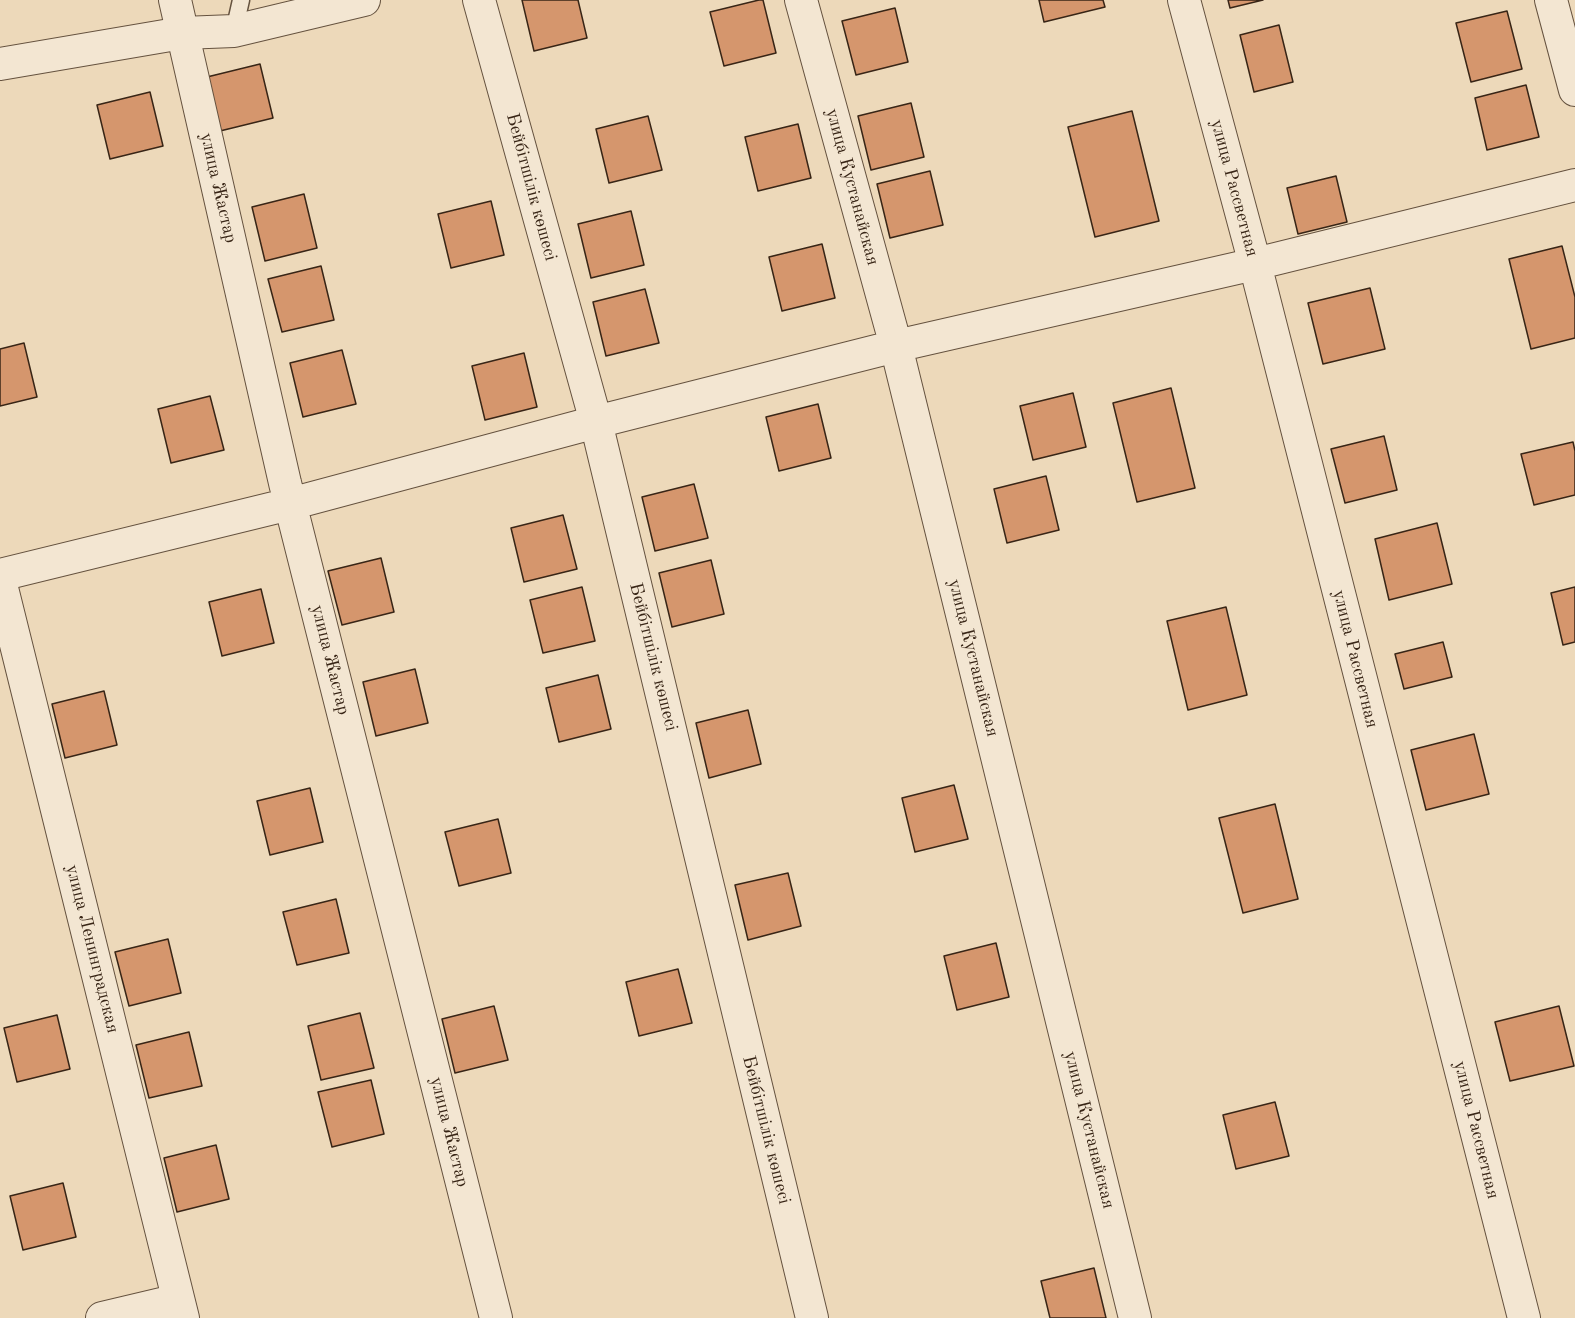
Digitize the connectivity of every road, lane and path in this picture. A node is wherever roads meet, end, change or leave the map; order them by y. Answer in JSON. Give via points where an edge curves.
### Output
{"nodes":[{"id":1,"x":175,"y":0,"type":"edge"},
{"id":2,"x":241,"y":0,"type":"edge"},
{"id":3,"x":364,"y":0,"type":"edge"},
{"id":4,"x":479,"y":0,"type":"edge"},
{"id":5,"x":801,"y":0,"type":"edge"},
{"id":6,"x":1185,"y":0,"type":"edge"},
{"id":7,"x":1551,"y":0,"type":"edge"},
{"id":8,"x":234,"y":31,"type":"junction"},
{"id":9,"x":182,"y":33,"type":"junction"},
{"id":10,"x":0,"y":64,"type":"edge"},
{"id":11,"x":1575,"y":90,"type":"edge"},
{"id":12,"x":1575,"y":185,"type":"edge"},
{"id":13,"x":1255,"y":264,"type":"junction"},
{"id":14,"x":896,"y":346,"type":"junction"},
{"id":15,"x":596,"y":422,"type":"junction"},
{"id":16,"x":290,"y":504,"type":"junction"},
{"id":17,"x":0,"y":575,"type":"edge"},
{"id":18,"x":0,"y":580,"type":"edge"},
{"id":19,"x":181,"y":1309,"type":"edge"},
{"id":20,"x":102,"y":1318,"type":"edge"},
{"id":21,"x":496,"y":1318,"type":"edge"},
{"id":22,"x":812,"y":1318,"type":"edge"},
{"id":23,"x":1136,"y":1318,"type":"edge"},
{"id":24,"x":1524,"y":1318,"type":"edge"}],
"edges":[{"from":1,"to":9,"type":"street","name":"улица Жастар"},
{"from":2,"to":8,"type":"lane"},
{"from":3,"to":8,"type":"street"},
{"from":4,"to":15,"type":"street","name":"Бейбітшілік көшесі"},
{"from":5,"to":14,"type":"street","name":"улица Кустанайская"},
{"from":6,"to":13,"type":"street","name":"улица Рассветная"},
{"from":7,"to":11,"type":"street"},
{"from":8,"to":9,"type":"street"},
{"from":9,"to":10,"type":"street"},
{"from":9,"to":16,"type":"street","name":"улица Жастар"},
{"from":12,"to":13,"type":"street"},
{"from":13,"to":14,"type":"street"},
{"from":13,"to":24,"type":"street","name":"улица Рассветная"},
{"from":14,"to":15,"type":"street"},
{"from":14,"to":23,"type":"street","name":"улица Кустанайская"},
{"from":15,"to":16,"type":"street"},
{"from":15,"to":22,"type":"street","name":"Бейбітшілік көшесі"},
{"from":16,"to":17,"type":"street"},
{"from":16,"to":21,"type":"street","name":"улица Жастар"},
{"from":18,"to":19,"type":"street","name":"улица Ленинградская"},
{"from":19,"to":20,"type":"street"}]}
